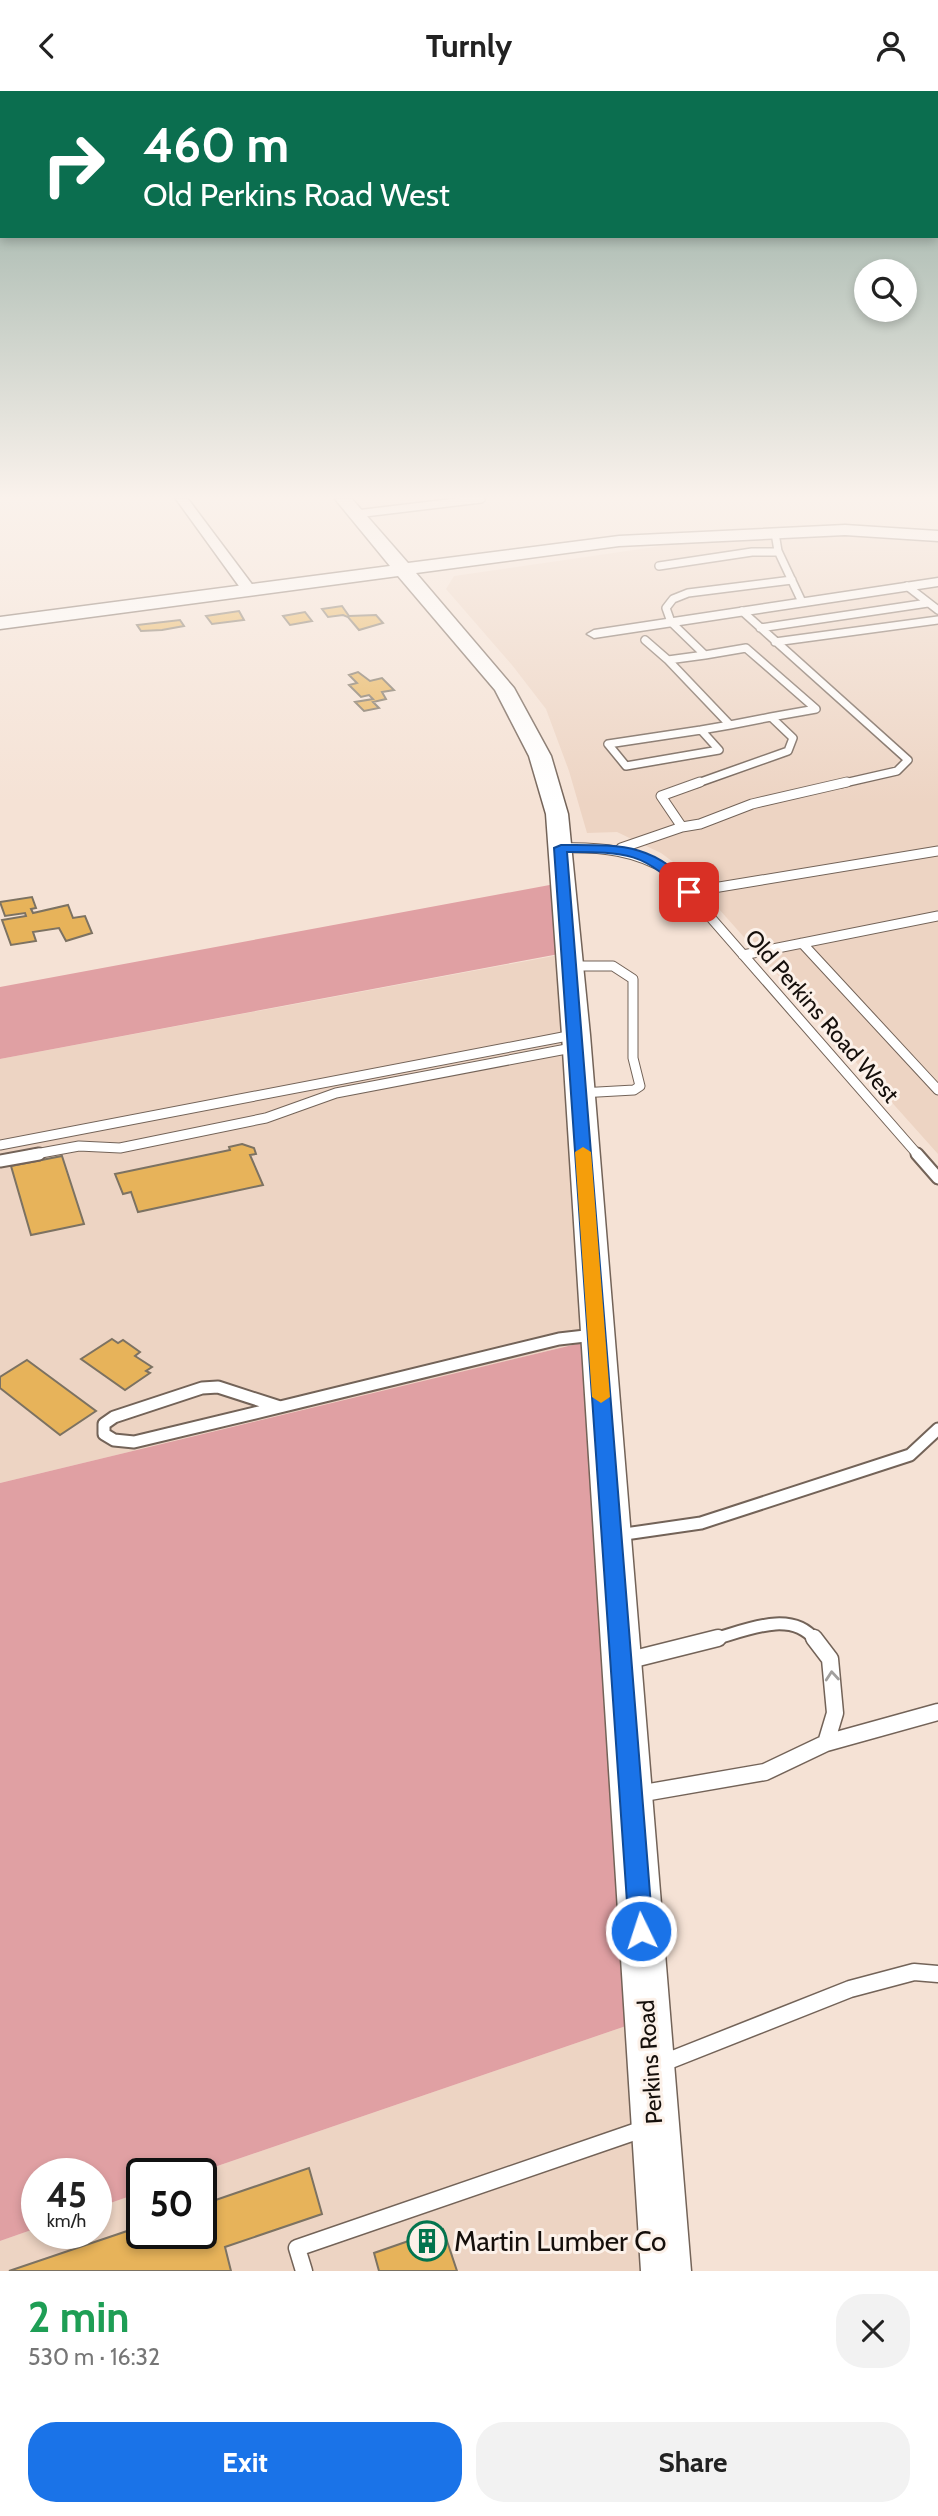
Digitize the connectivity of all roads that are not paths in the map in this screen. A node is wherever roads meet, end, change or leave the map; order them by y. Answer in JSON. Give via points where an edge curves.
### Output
{"nodes":[{"id":1,"x":168,"y":601,"type":"edge"},
{"id":2,"x":431,"y":601,"type":"edge"},
{"id":3,"x":672,"y":601,"type":"edge"},
{"id":4,"x":802,"y":601,"type":"edge"},
{"id":5,"x":925,"y":601,"type":"edge"},
{"id":6,"x":928,"y":603,"type":"junction"},
{"id":7,"x":938,"y":610,"type":"edge"},
{"id":8,"x":742,"y":611,"type":"junction"},
{"id":9,"x":938,"y":620,"type":"edge"},
{"id":10,"x":671,"y":622,"type":"junction"},
{"id":11,"x":0,"y":623,"type":"edge"},
{"id":12,"x":760,"y":628,"type":"junction"},
{"id":13,"x":594,"y":633,"type":"dead end"},
{"id":14,"x":645,"y":640,"type":"dead end"},
{"id":15,"x":775,"y":642,"type":"junction"},
{"id":16,"x":705,"y":655,"type":"junction"},
{"id":17,"x":668,"y":660,"type":"junction"},
{"id":18,"x":771,"y":717,"type":"junction"},
{"id":19,"x":730,"y":725,"type":"junction"},
{"id":20,"x":700,"y":729,"type":"junction"},
{"id":21,"x":682,"y":827,"type":"junction"},
{"id":22,"x":561,"y":848,"type":"junction"},
{"id":23,"x":621,"y":848,"type":"junction"},
{"id":24,"x":938,"y":851,"type":"edge"},
{"id":25,"x":689,"y":892,"type":"junction"},
{"id":26,"x":938,"y":916,"type":"edge"},
{"id":27,"x":802,"y":943,"type":"junction"},
{"id":28,"x":743,"y":955,"type":"junction"},
{"id":29,"x":569,"y":966,"type":"junction"},
{"id":30,"x":576,"y":1041,"type":"junction"},
{"id":31,"x":938,"y":1090,"type":"edge"},
{"id":32,"x":579,"y":1093,"type":"junction"},
{"id":33,"x":0,"y":1145,"type":"edge"},
{"id":34,"x":0,"y":1161,"type":"edge"},
{"id":35,"x":932,"y":1163,"type":"edge"},
{"id":36,"x":938,"y":1178,"type":"edge"},
{"id":37,"x":596,"y":1335,"type":"junction"},
{"id":38,"x":282,"y":1408,"type":"junction"},
{"id":39,"x":938,"y":1429,"type":"edge"},
{"id":40,"x":611,"y":1536,"type":"junction"},
{"id":41,"x":621,"y":1662,"type":"junction"},
{"id":42,"x":938,"y":1712,"type":"edge"},
{"id":43,"x":826,"y":1743,"type":"junction"},
{"id":44,"x":631,"y":1795,"type":"junction"},
{"id":45,"x":938,"y":1974,"type":"edge"},
{"id":46,"x":651,"y":2068,"type":"junction"},
{"id":47,"x":655,"y":2125,"type":"junction"},
{"id":48,"x":304,"y":2271,"type":"edge"},
{"id":49,"x":666,"y":2271,"type":"edge"}],
"edges":[{"from":1,"to":11,"type":"main road"},
{"from":2,"to":22,"type":"main road","name":"Perkins Road","via":[[491,670],[524,722],[546,773]]},
{"from":3,"to":10,"type":"lane","via":[[666,608]]},
{"from":4,"to":8,"type":"street"},
{"from":5,"to":6,"type":"lane"},
{"from":6,"to":7,"type":"lane"},
{"from":6,"to":12,"type":"lane"},
{"from":8,"to":10,"type":"street"},
{"from":8,"to":12,"type":"lane"},
{"from":9,"to":15,"type":"lane"},
{"from":10,"to":13,"type":"street"},
{"from":10,"to":16,"type":"lane"},
{"from":12,"to":15,"type":"lane"},
{"from":14,"to":17,"type":"lane"},
{"from":15,"to":21,"type":"lane","via":[[908,760],[897,771],[752,804]]},
{"from":16,"to":17,"type":"lane"},
{"from":16,"to":18,"type":"lane","via":[[746,648],[816,709]]},
{"from":17,"to":19,"type":"lane"},
{"from":18,"to":19,"type":"lane"},
{"from":18,"to":21,"type":"lane","via":[[793,739],[788,751],[661,796]]},
{"from":19,"to":20,"type":"lane"},
{"from":20,"to":20,"type":"lane","via":[[621,742],[607,744],[626,766],[719,750]]},
{"from":21,"to":23,"type":"lane"},
{"from":22,"to":23,"type":"lane","name":"Old Perkins Road West"},
{"from":22,"to":29,"type":"main road","name":"Perkins Road"},
{"from":23,"to":25,"type":"lane","name":"Old Perkins Road West","via":[[647,856]]},
{"from":24,"to":25,"type":"lane"},
{"from":25,"to":28,"type":"lane","name":"Old Perkins Road West"},
{"from":26,"to":27,"type":"lane"},
{"from":27,"to":28,"type":"lane"},
{"from":27,"to":31,"type":"lane"},
{"from":28,"to":35,"type":"lane","name":"Old Perkins Road West"},
{"from":29,"to":30,"type":"main road","name":"Perkins Road"},
{"from":29,"to":32,"type":"lane","via":[[613,966],[633,979],[633,1058],[640,1086]]},
{"from":30,"to":32,"type":"main road","name":"Perkins Road"},
{"from":30,"to":33,"type":"lane"},
{"from":30,"to":34,"type":"lane","via":[[336,1093],[266,1118],[120,1147],[79,1146]]},
{"from":32,"to":37,"type":"main road","name":"Perkins Road"},
{"from":35,"to":36,"type":"lane","name":"Old Perkins Road West"},
{"from":37,"to":38,"type":"lane","via":[[559,1339]]},
{"from":37,"to":40,"type":"main road","name":"Perkins Road"},
{"from":38,"to":38,"type":"lane","via":[[134,1442],[104,1434],[104,1424],[114,1417],[202,1388],[218,1387]]},
{"from":39,"to":40,"type":"lane","via":[[910,1455],[701,1523]]},
{"from":40,"to":41,"type":"main road","name":"Perkins Road"},
{"from":43,"to":41,"type":"lane","one_way":true,"via":[[835,1713],[830,1659],[809,1632],[781,1622]]},
{"from":41,"to":44,"type":"main road","name":"Perkins Road"},
{"from":42,"to":43,"type":"lane"},
{"from":43,"to":44,"type":"lane","via":[[765,1772]]},
{"from":44,"to":46,"type":"main road","name":"Perkins Road"},
{"from":45,"to":46,"type":"lane","via":[[914,1972],[850,1989]]},
{"from":46,"to":47,"type":"main road","name":"Perkins Road"},
{"from":47,"to":48,"type":"lane","via":[[297,2248]]},
{"from":47,"to":49,"type":"main road","name":"Perkins Road"}]}
